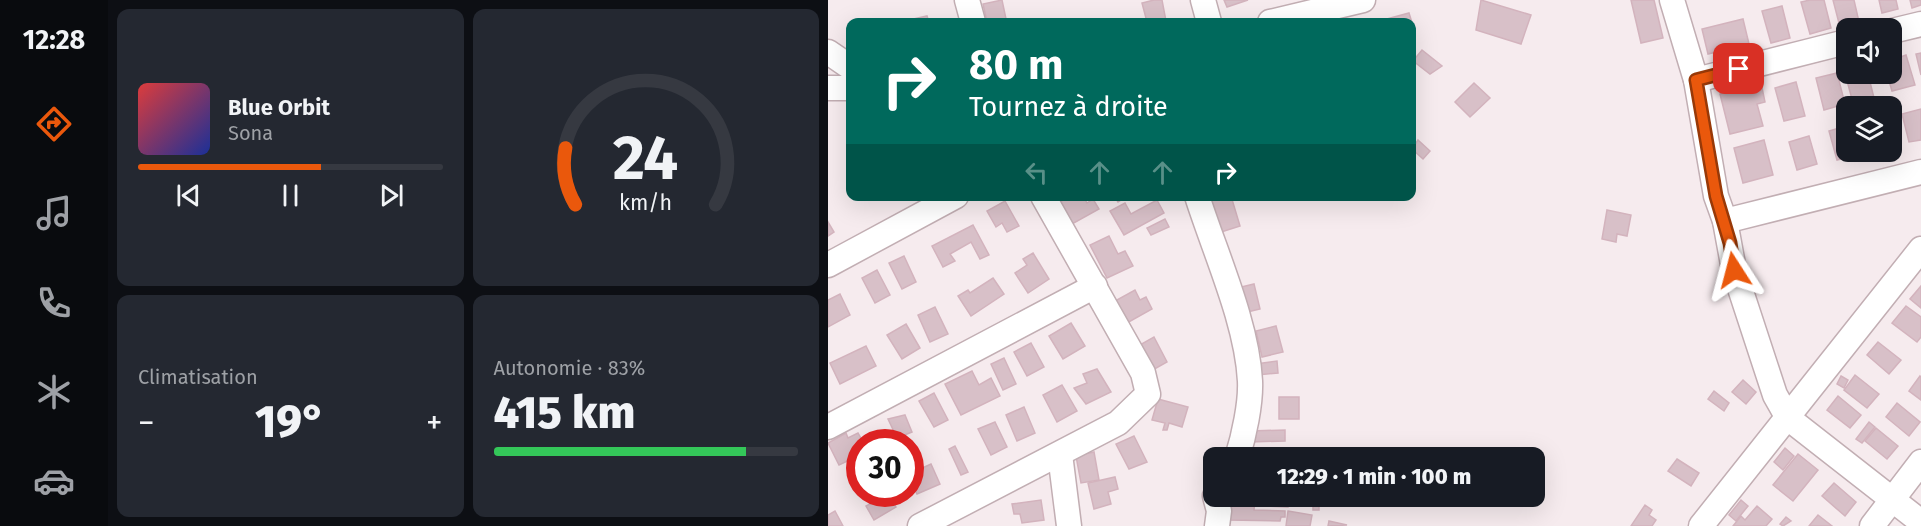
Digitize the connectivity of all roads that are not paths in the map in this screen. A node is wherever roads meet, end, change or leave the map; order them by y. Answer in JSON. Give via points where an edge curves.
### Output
{"nodes":[{"id":1,"x":967,"y":0,"type":"edge"},
{"id":2,"x":1203,"y":0,"type":"edge"},
{"id":3,"x":1364,"y":0,"type":"edge"},
{"id":4,"x":1672,"y":0,"type":"edge"},
{"id":5,"x":971,"y":18,"type":"edge"},
{"id":6,"x":1208,"y":18,"type":"edge"},
{"id":7,"x":1287,"y":18,"type":"edge"},
{"id":8,"x":1921,"y":24,"type":"edge"},
{"id":9,"x":1902,"y":29,"type":"edge"},
{"id":10,"x":1836,"y":45,"type":"edge"},
{"id":11,"x":828,"y":52,"type":"edge"},
{"id":12,"x":846,"y":64,"type":"edge"},
{"id":13,"x":1696,"y":80,"type":"junction"},
{"id":14,"x":828,"y":88,"type":"edge"},
{"id":15,"x":846,"y":88,"type":"edge"},
{"id":16,"x":1921,"y":172,"type":"edge"},
{"id":17,"x":947,"y":201,"type":"edge"},
{"id":18,"x":1046,"y":201,"type":"edge"},
{"id":19,"x":1199,"y":201,"type":"edge"},
{"id":20,"x":1725,"y":222,"type":"junction"},
{"id":21,"x":1921,"y":249,"type":"edge"},
{"id":22,"x":828,"y":264,"type":"edge"},
{"id":23,"x":1095,"y":286,"type":"junction"},
{"id":24,"x":1788,"y":418,"type":"junction"},
{"id":25,"x":828,"y":427,"type":"edge"},
{"id":26,"x":1240,"y":447,"type":"edge"},
{"id":27,"x":1060,"y":454,"type":"junction"},
{"id":28,"x":1921,"y":462,"type":"edge"},
{"id":29,"x":1892,"y":500,"type":"junction"},
{"id":30,"x":1218,"y":507,"type":"edge"},
{"id":31,"x":934,"y":522,"type":"edge"},
{"id":32,"x":1921,"y":522,"type":"edge"},
{"id":33,"x":1069,"y":526,"type":"edge"},
{"id":34,"x":1217,"y":526,"type":"edge"},
{"id":35,"x":1701,"y":526,"type":"edge"},
{"id":36,"x":1872,"y":526,"type":"edge"}],
"edges":[{"from":1,"to":5,"type":"street"},
{"from":2,"to":6,"type":"street"},
{"from":3,"to":7,"type":"street"},
{"from":4,"to":13,"type":"street"},
{"from":8,"to":9,"type":"street"},
{"from":10,"to":13,"type":"street"},
{"from":11,"to":12,"type":"street"},
{"from":13,"to":20,"type":"street","via":[[1716,196]]},
{"from":14,"to":15,"type":"street"},
{"from":16,"to":20,"type":"street"},
{"from":17,"to":22,"type":"street"},
{"from":18,"to":23,"type":"street"},
{"from":19,"to":26,"type":"street","via":[[1247,358],[1250,383]]},
{"from":20,"to":24,"type":"street","via":[[1734,270],[1754,337],[1775,395]]},
{"from":21,"to":24,"type":"street"},
{"from":23,"to":25,"type":"street"},
{"from":23,"to":27,"type":"street","via":[[1143,373],[1148,394],[1118,423]]},
{"from":24,"to":29,"type":"street"},
{"from":24,"to":35,"type":"street"},
{"from":27,"to":31,"type":"street"},
{"from":27,"to":33,"type":"street"},
{"from":28,"to":29,"type":"street"},
{"from":29,"to":32,"type":"street"},
{"from":29,"to":36,"type":"street"},
{"from":30,"to":34,"type":"street"}]}
